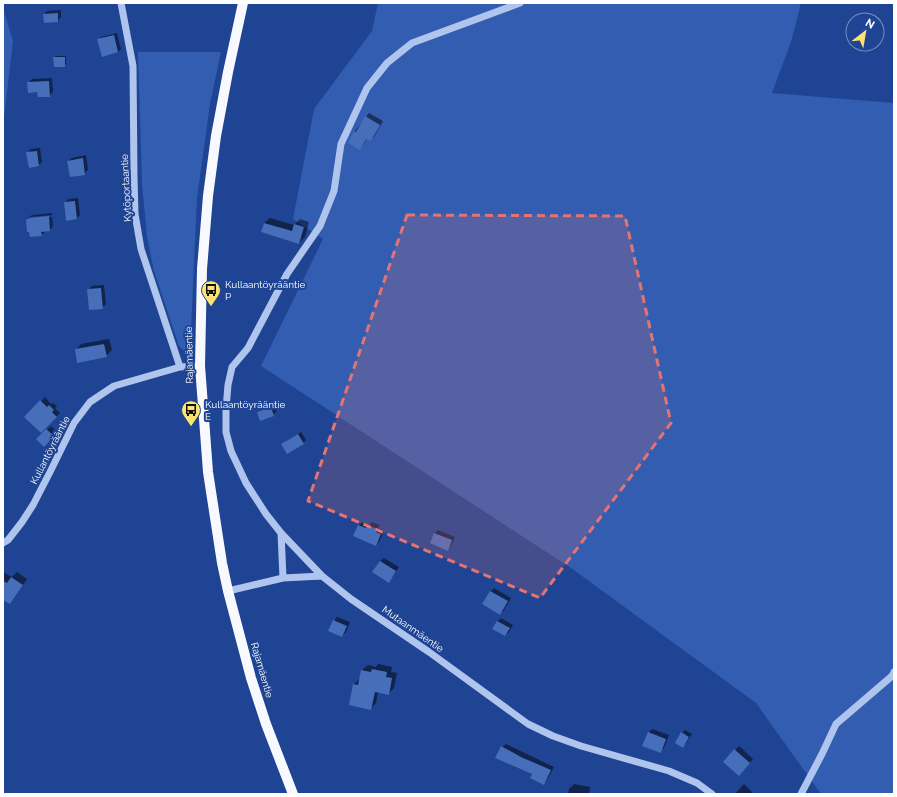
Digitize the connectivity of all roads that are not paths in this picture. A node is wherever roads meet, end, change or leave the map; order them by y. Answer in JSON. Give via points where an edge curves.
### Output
{"nodes":[{"id":1,"x":121,"y":3,"type":"edge"},
{"id":2,"x":243,"y":3,"type":"edge"},
{"id":3,"x":520,"y":3,"type":"edge"},
{"id":4,"x":200,"y":366,"type":"junction"},
{"id":5,"x":180,"y":367,"type":"junction"},
{"id":6,"x":282,"y":533,"type":"junction"},
{"id":7,"x":3,"y":543,"type":"edge"},
{"id":8,"x":322,"y":576,"type":"junction"},
{"id":9,"x":283,"y":578,"type":"junction"},
{"id":10,"x":228,"y":591,"type":"junction"},
{"id":11,"x":894,"y":672,"type":"edge"},
{"id":12,"x":293,"y":794,"type":"edge"},
{"id":13,"x":712,"y":794,"type":"edge"},
{"id":14,"x":800,"y":794,"type":"edge"}],
"edges":[{"from":1,"to":5,"type":"street","name":"Kytöportaantie","via":[[133,66],[135,214],[141,249]]},
{"from":2,"to":4,"type":"main road","name":"Rajamäentie","via":[[216,136],[208,196],[202,269]]},
{"from":3,"to":6,"type":"street","name":"Mutaanmäentie","via":[[412,43],[387,63],[367,88],[341,144],[334,191],[320,226],[287,274],[248,348],[232,367],[226,403],[226,432],[231,451],[246,483]]},
{"from":4,"to":5,"type":"street","name":"Kullantöyrääntie"},
{"from":4,"to":10,"type":"main road","name":"Rajamäentie","via":[[208,472]]},
{"from":5,"to":7,"type":"street","name":"Kullantöyrääntie","via":[[114,386],[90,402],[74,423],[33,505],[8,540]]},
{"from":6,"to":8,"type":"street","name":"Mutaanmäentie"},
{"from":6,"to":9,"type":"street"},
{"from":8,"to":9,"type":"street"},
{"from":8,"to":13,"type":"street","name":"Mutaanmäentie","via":[[528,724],[581,746],[669,771],[697,783]]},
{"from":9,"to":10,"type":"street"},
{"from":10,"to":12,"type":"main road","name":"Rajamäentie","via":[[251,678]]},
{"from":11,"to":14,"type":"street","via":[[836,724]]}]}
